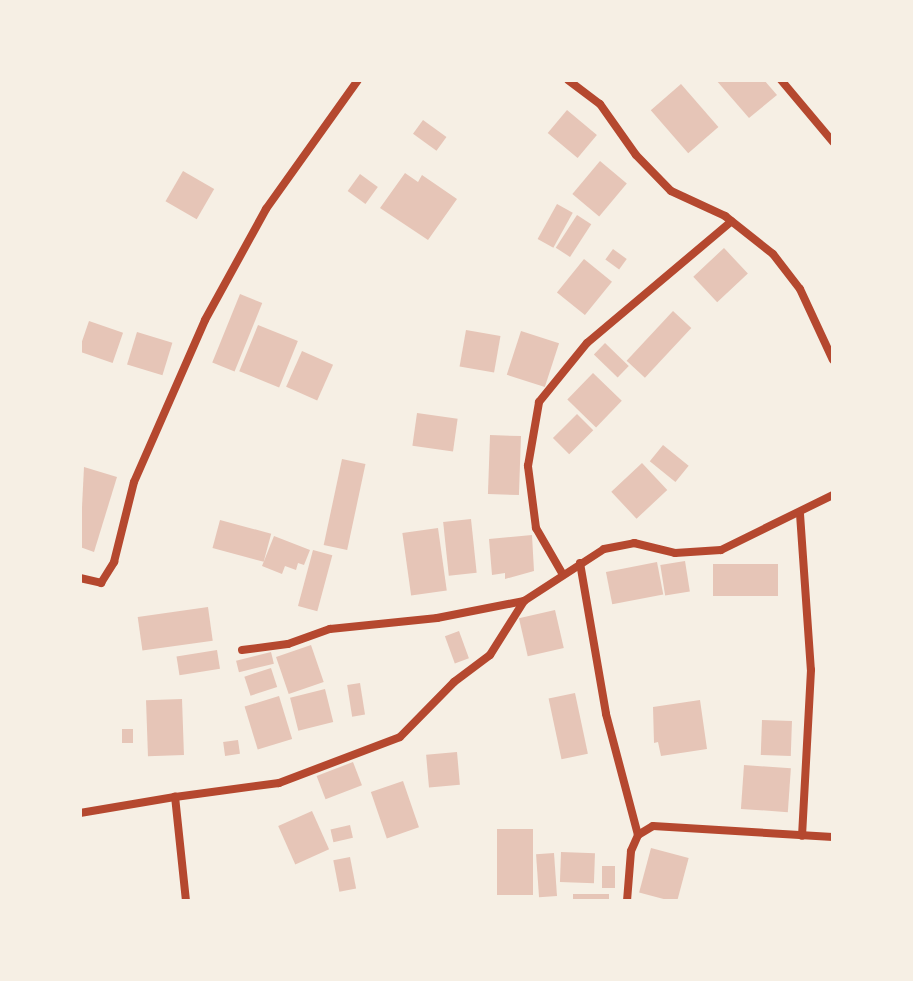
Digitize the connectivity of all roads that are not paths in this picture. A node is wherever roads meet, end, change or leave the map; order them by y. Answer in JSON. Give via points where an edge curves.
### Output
{"nodes":[{"id":1,"x":358,"y":80,"type":"edge"},
{"id":2,"x":568,"y":80,"type":"edge"},
{"id":3,"x":781,"y":80,"type":"edge"},
{"id":4,"x":833,"y":142,"type":"edge"},
{"id":5,"x":732,"y":221,"type":"junction"},
{"id":6,"x":833,"y":360,"type":"edge"},
{"id":7,"x":833,"y":495,"type":"edge"},
{"id":8,"x":800,"y":514,"type":"junction"},
{"id":9,"x":580,"y":563,"type":"junction"},
{"id":10,"x":562,"y":573,"type":"junction"},
{"id":11,"x":80,"y":578,"type":"edge"},
{"id":12,"x":524,"y":601,"type":"junction"},
{"id":13,"x":242,"y":650,"type":"dead end"},
{"id":14,"x":175,"y":797,"type":"junction"},
{"id":15,"x":80,"y":813,"type":"edge"},
{"id":16,"x":638,"y":835,"type":"junction"},
{"id":17,"x":802,"y":836,"type":"junction"},
{"id":18,"x":833,"y":837,"type":"edge"},
{"id":19,"x":186,"y":901,"type":"edge"},
{"id":20,"x":627,"y":901,"type":"edge"}],
"edges":[{"from":1,"to":11,"type":"street","via":[[266,209],[205,320],[134,482],[114,562],[101,583]]},
{"from":2,"to":5,"type":"street","via":[[600,104],[655,178]]},
{"from":3,"to":4,"type":"street"},
{"from":5,"to":6,"type":"street","via":[[773,254],[800,289]]},
{"from":5,"to":10,"type":"street","via":[[587,343],[539,402],[528,466],[536,528]]},
{"from":7,"to":8,"type":"street"},
{"from":8,"to":9,"type":"street","via":[[721,550],[675,553],[624,543]]},
{"from":8,"to":17,"type":"street","via":[[811,670]]},
{"from":9,"to":10,"type":"street"},
{"from":9,"to":16,"type":"street","via":[[606,714]]},
{"from":10,"to":12,"type":"street"},
{"from":12,"to":13,"type":"street","via":[[437,618],[330,629],[288,644]]},
{"from":12,"to":14,"type":"street","via":[[490,655],[454,682],[400,737],[279,783]]},
{"from":14,"to":15,"type":"street"},
{"from":14,"to":19,"type":"street"},
{"from":16,"to":17,"type":"street","via":[[653,826],[675,826]]},
{"from":16,"to":20,"type":"street"},
{"from":17,"to":18,"type":"street"}]}
